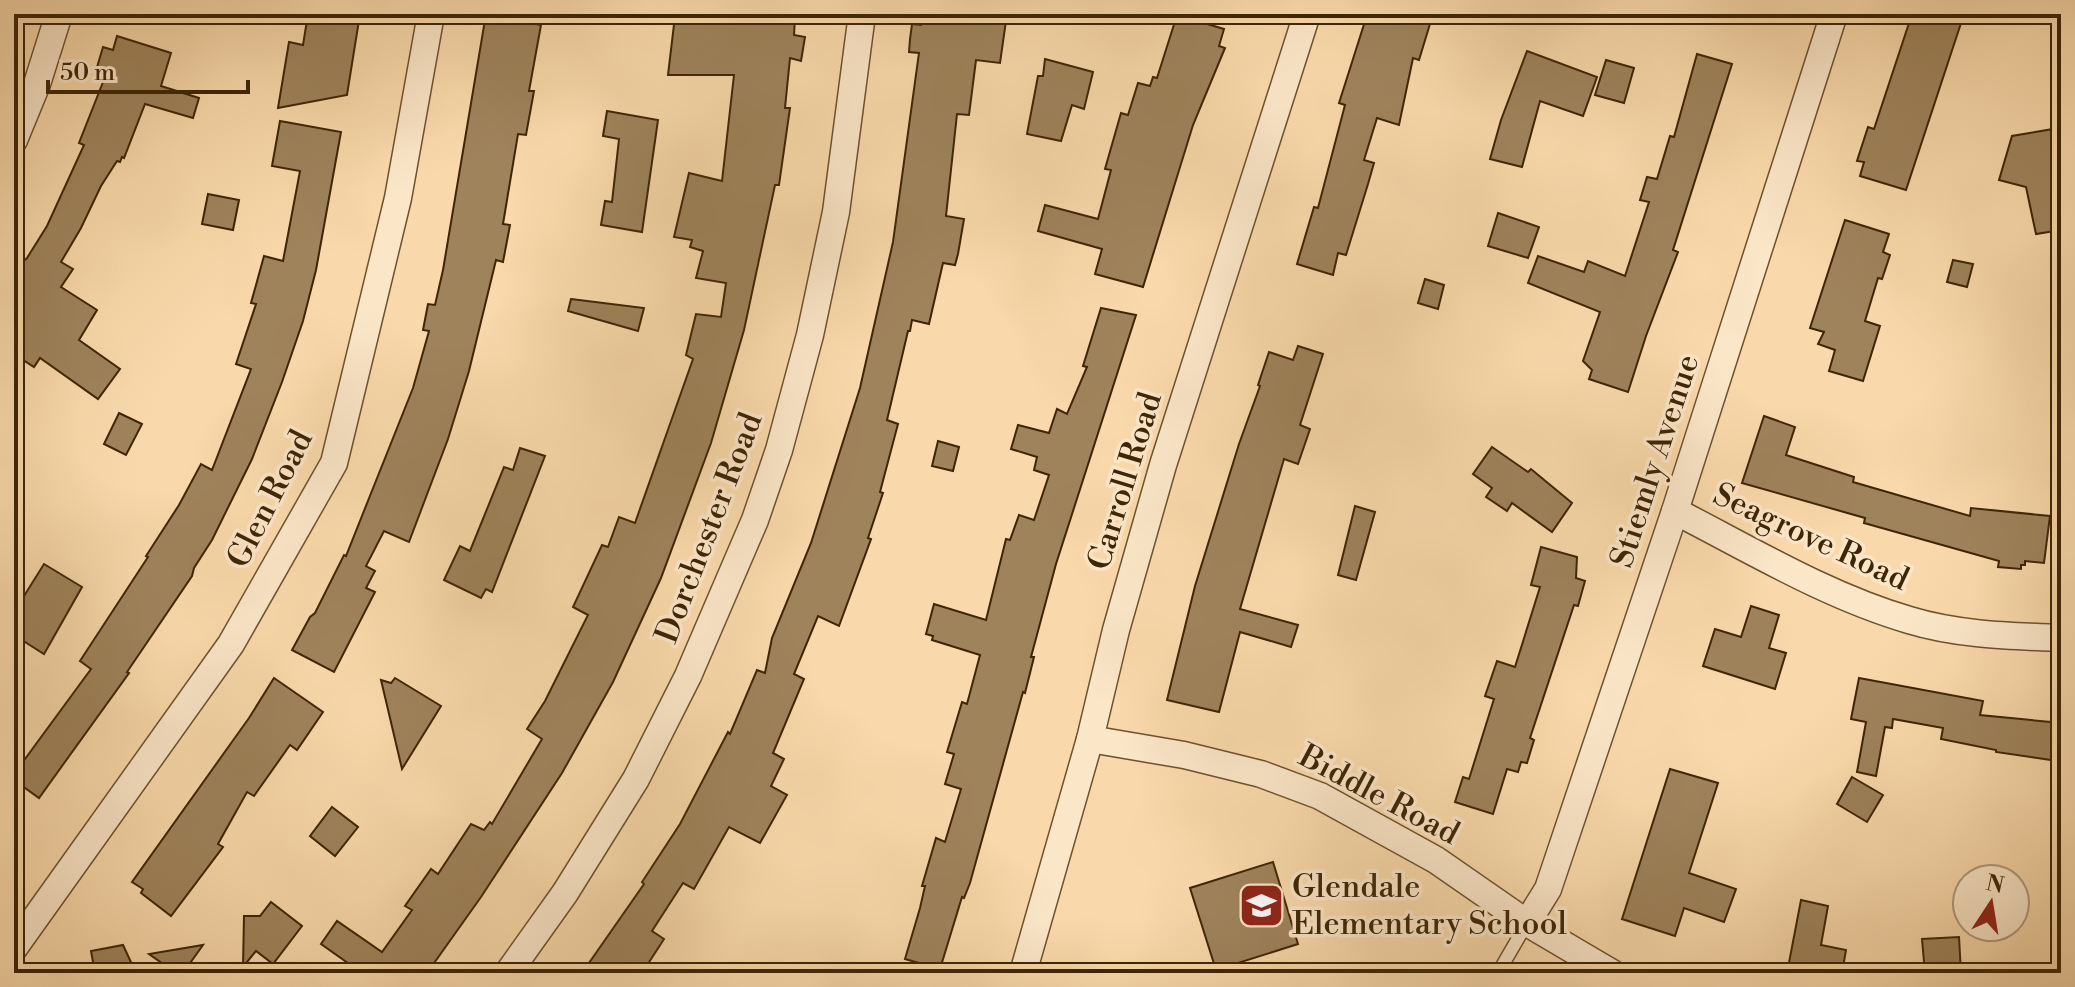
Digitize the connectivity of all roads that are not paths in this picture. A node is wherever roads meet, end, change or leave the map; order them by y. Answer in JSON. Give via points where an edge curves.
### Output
{"nodes":[{"id":1,"x":59,"y":14,"type":"edge"},
{"id":2,"x":431,"y":14,"type":"edge"},
{"id":3,"x":862,"y":14,"type":"edge"},
{"id":4,"x":1307,"y":14,"type":"edge"},
{"id":5,"x":1834,"y":14,"type":"edge"},
{"id":6,"x":14,"y":140,"type":"edge"},
{"id":7,"x":1675,"y":511,"type":"junction"},
{"id":8,"x":2061,"y":638,"type":"edge"},
{"id":9,"x":1090,"y":739,"type":"junction"},
{"id":10,"x":1527,"y":923,"type":"junction"},
{"id":11,"x":14,"y":948,"type":"edge"},
{"id":12,"x":508,"y":973,"type":"edge"},
{"id":13,"x":1023,"y":973,"type":"edge"},
{"id":14,"x":1498,"y":973,"type":"edge"},
{"id":15,"x":1612,"y":973,"type":"edge"}],
"edges":[{"from":1,"to":6,"type":"street"},
{"from":2,"to":11,"type":"street","name":"Glen Road","via":[[398,198],[334,463],[231,644]]},
{"from":3,"to":12,"type":"street","name":"Dorchester Road","via":[[836,212],[810,335],[755,520],[688,676],[636,779]]},
{"from":4,"to":9,"type":"street","name":"Carroll Road","via":[[1163,465]]},
{"from":5,"to":7,"type":"street","name":"Stiemly Avenue"},
{"from":7,"to":8,"type":"street","name":"Seagrove Road","via":[[1838,594],[1909,621],[1956,631]]},
{"from":7,"to":10,"type":"street","name":"Stiemly Avenue","via":[[1548,889]]},
{"from":9,"to":10,"type":"street","name":"Biddle Road","via":[[1261,774],[1320,796],[1436,860]]},
{"from":9,"to":13,"type":"street","name":"Carroll Road"},
{"from":10,"to":14,"type":"lane"},
{"from":10,"to":15,"type":"street","name":"Biddle Road"}]}
